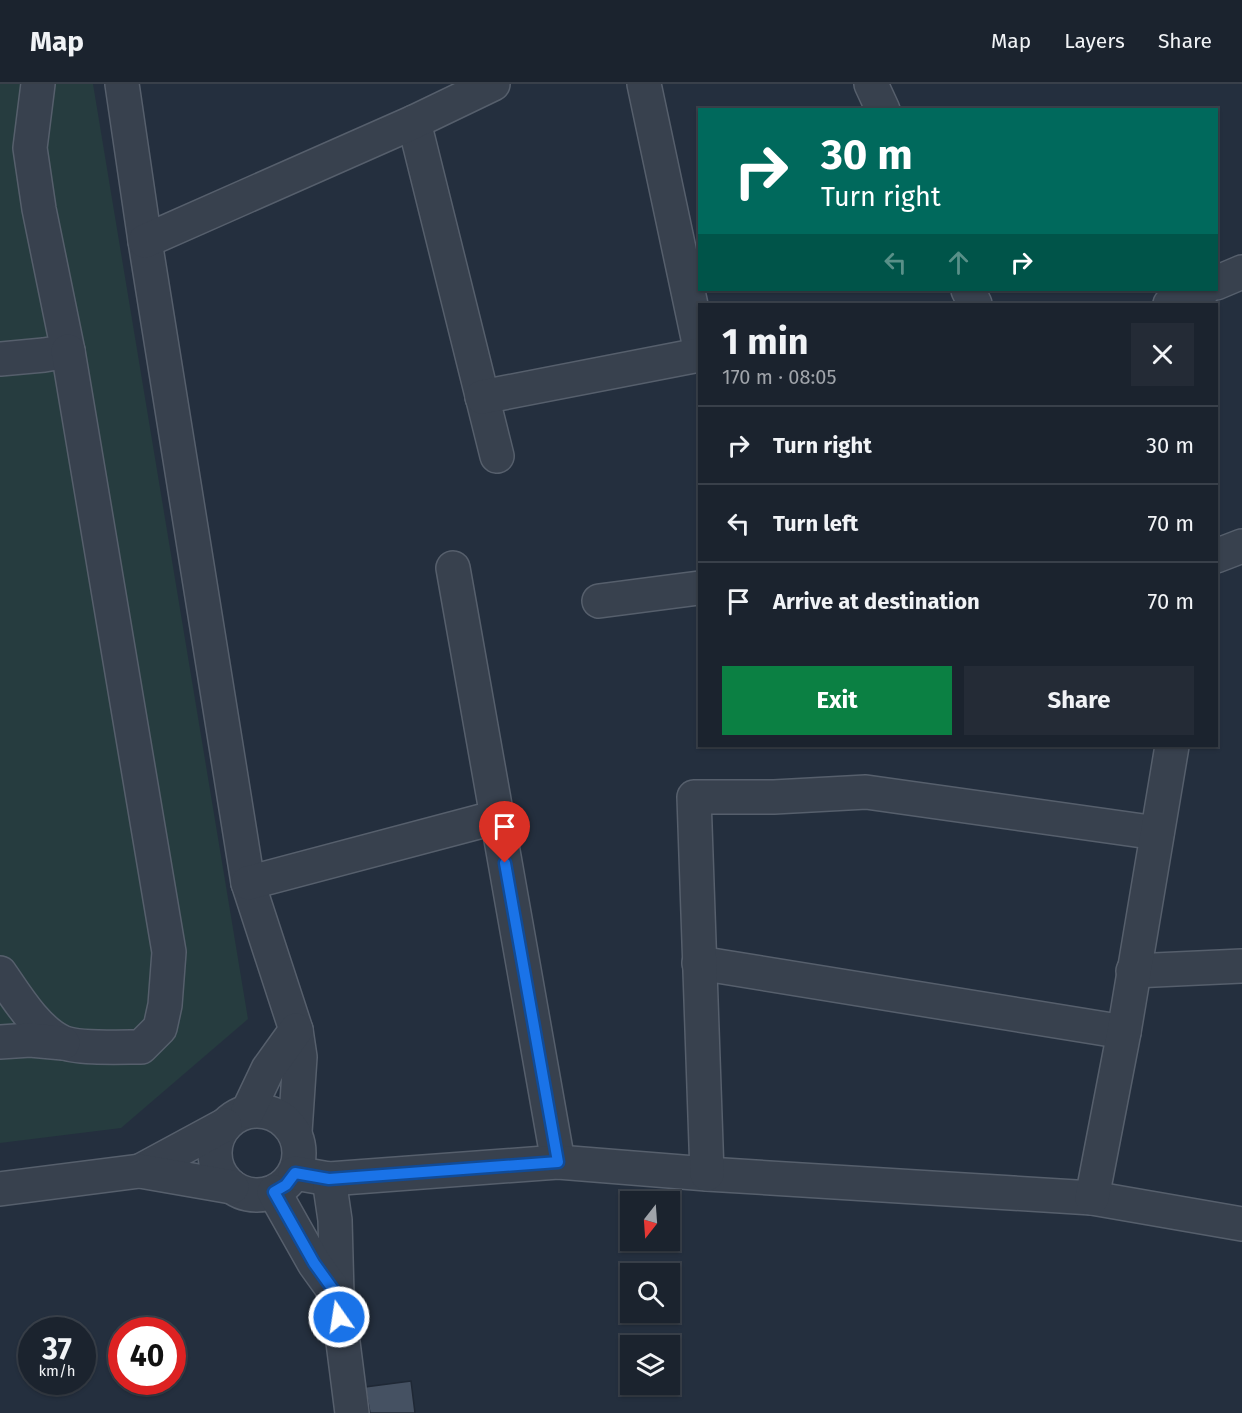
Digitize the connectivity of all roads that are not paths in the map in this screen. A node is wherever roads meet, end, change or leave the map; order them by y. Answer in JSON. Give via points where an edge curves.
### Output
{"nodes":[{"id":1,"x":38,"y":84,"type":"edge"},
{"id":2,"x":122,"y":84,"type":"edge"},
{"id":3,"x":493,"y":84,"type":"edge"},
{"id":4,"x":644,"y":84,"type":"edge"},
{"id":5,"x":872,"y":84,"type":"edge"},
{"id":6,"x":883,"y":108,"type":"edge"},
{"id":7,"x":414,"y":122,"type":"junction"},
{"id":8,"x":146,"y":241,"type":"junction"},
{"id":9,"x":1242,"y":272,"type":"edge"},
{"id":10,"x":1218,"y":283,"type":"edge"},
{"id":11,"x":1201,"y":291,"type":"edge"},
{"id":12,"x":1172,"y":303,"type":"edge"},
{"id":13,"x":698,"y":338,"type":"edge"},
{"id":14,"x":68,"y":351,"type":"junction"},
{"id":15,"x":698,"y":354,"type":"edge"},
{"id":16,"x":0,"y":359,"type":"edge"},
{"id":17,"x":482,"y":397,"type":"junction"},
{"id":18,"x":496,"y":456,"type":"dead end"},
{"id":19,"x":1242,"y":546,"type":"edge"},
{"id":20,"x":1218,"y":555,"type":"edge"},
{"id":21,"x":453,"y":567,"type":"dead end"},
{"id":22,"x":698,"y":588,"type":"edge"},
{"id":23,"x":599,"y":601,"type":"dead end"},
{"id":24,"x":1172,"y":747,"type":"edge"},
{"id":25,"x":497,"y":817,"type":"junction"},
{"id":26,"x":1157,"y":833,"type":"junction"},
{"id":27,"x":248,"y":883,"type":"junction"},
{"id":28,"x":699,"y":963,"type":"junction"},
{"id":29,"x":1242,"y":966,"type":"edge"},
{"id":30,"x":1133,"y":971,"type":"junction"},
{"id":31,"x":0,"y":973,"type":"edge"},
{"id":32,"x":296,"y":1030,"type":"junction"},
{"id":33,"x":1124,"y":1032,"type":"junction"},
{"id":34,"x":0,"y":1042,"type":"edge"},
{"id":35,"x":63,"y":1043,"type":"junction"},
{"id":36,"x":236,"y":1118,"type":"junction"},
{"id":37,"x":295,"y":1132,"type":"junction"},
{"id":38,"x":558,"y":1162,"type":"junction"},
{"id":39,"x":140,"y":1171,"type":"junction"},
{"id":40,"x":707,"y":1174,"type":"junction"},
{"id":41,"x":329,"y":1179,"type":"junction"},
{"id":42,"x":284,"y":1183,"type":"junction"},
{"id":43,"x":232,"y":1187,"type":"junction"},
{"id":44,"x":0,"y":1189,"type":"edge"},
{"id":45,"x":1092,"y":1198,"type":"junction"},
{"id":46,"x":1242,"y":1224,"type":"edge"},
{"id":47,"x":337,"y":1295,"type":"junction"},
{"id":48,"x":352,"y":1413,"type":"edge"}],
"edges":[{"from":1,"to":14,"type":"street","via":[[30,148]]},
{"from":2,"to":8,"type":"street"},
{"from":3,"to":7,"type":"street"},
{"from":4,"to":13,"type":"street"},
{"from":5,"to":6,"type":"street"},
{"from":7,"to":8,"type":"street"},
{"from":7,"to":17,"type":"street"},
{"from":8,"to":27,"type":"street"},
{"from":9,"to":10,"type":"street"},
{"from":11,"to":12,"type":"street"},
{"from":14,"to":16,"type":"street"},
{"from":14,"to":35,"type":"street","via":[[169,952],[160,1029],[141,1047]]},
{"from":15,"to":17,"type":"street"},
{"from":17,"to":18,"type":"street"},
{"from":19,"to":20,"type":"street"},
{"from":21,"to":25,"type":"street"},
{"from":22,"to":23,"type":"street"},
{"from":24,"to":26,"type":"street"},
{"from":25,"to":27,"type":"street"},
{"from":25,"to":38,"type":"street"},
{"from":26,"to":28,"type":"street","via":[[866,792],[694,797]]},
{"from":26,"to":30,"type":"street"},
{"from":27,"to":32,"type":"street"},
{"from":28,"to":33,"type":"street"},
{"from":28,"to":40,"type":"street"},
{"from":29,"to":30,"type":"street"},
{"from":30,"to":33,"type":"street"},
{"from":31,"to":35,"type":"street","via":[[34,1021]]},
{"from":32,"to":36,"type":"street"},
{"from":32,"to":37,"type":"street","via":[[300,1057]]},
{"from":33,"to":45,"type":"street"},
{"from":34,"to":35,"type":"street"},
{"from":36,"to":37,"type":"street","via":[[261,1110],[275,1113]]},
{"from":36,"to":39,"type":"street"},
{"from":36,"to":43,"type":"street","via":[[218,1137],[215,1150],[216,1164]]},
{"from":37,"to":42,"type":"street","via":[[300,1160]]},
{"from":38,"to":40,"type":"street"},
{"from":38,"to":41,"type":"street"},
{"from":39,"to":43,"type":"street"},
{"from":39,"to":44,"type":"street"},
{"from":40,"to":45,"type":"street"},
{"from":41,"to":42,"type":"street"},
{"from":41,"to":47,"type":"street","via":[[335,1220]]},
{"from":42,"to":43,"type":"street","via":[[259,1195],[245,1194]]},
{"from":42,"to":47,"type":"street","via":[[314,1263]]},
{"from":45,"to":46,"type":"street"},
{"from":47,"to":48,"type":"street"}]}
